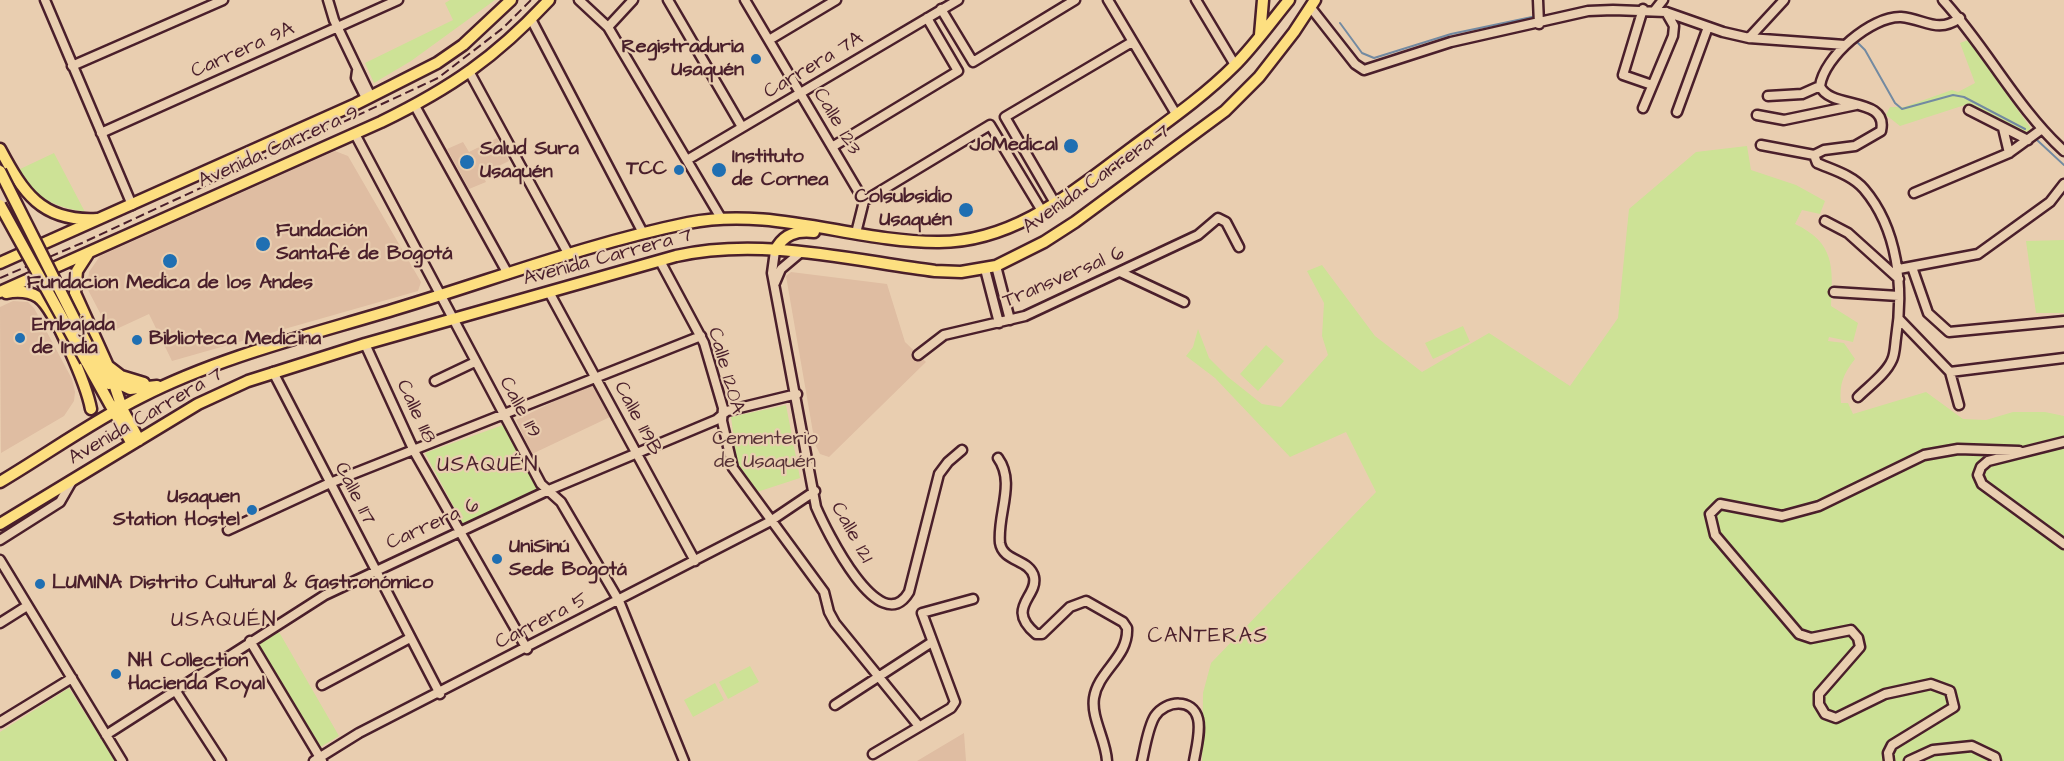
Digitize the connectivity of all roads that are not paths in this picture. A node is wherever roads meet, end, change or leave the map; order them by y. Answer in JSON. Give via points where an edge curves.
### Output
{"nodes":[{"id":1,"x":45,"y":0,"type":"edge"},
{"id":2,"x":223,"y":0,"type":"edge"},
{"id":3,"x":398,"y":0,"type":"edge"},
{"id":4,"x":511,"y":0,"type":"edge"},
{"id":5,"x":549,"y":0,"type":"edge"},
{"id":6,"x":579,"y":0,"type":"edge"},
{"id":7,"x":633,"y":0,"type":"edge"},
{"id":8,"x":668,"y":0,"type":"edge"},
{"id":9,"x":745,"y":0,"type":"edge"},
{"id":10,"x":836,"y":0,"type":"edge"},
{"id":11,"x":957,"y":0,"type":"edge"},
{"id":12,"x":1075,"y":0,"type":"edge"},
{"id":13,"x":1108,"y":0,"type":"edge"},
{"id":14,"x":1196,"y":0,"type":"edge"},
{"id":15,"x":1263,"y":0,"type":"edge"},
{"id":16,"x":1289,"y":0,"type":"edge"},
{"id":17,"x":1538,"y":0,"type":"edge"},
{"id":18,"x":1663,"y":0,"type":"edge"},
{"id":19,"x":1784,"y":0,"type":"edge"},
{"id":20,"x":1943,"y":0,"type":"edge"},
{"id":21,"x":326,"y":2,"type":"edge"},
{"id":22,"x":1313,"y":4,"type":"edge"},
{"id":23,"x":941,"y":9,"type":"junction"},
{"id":24,"x":1643,"y":9,"type":"junction"},
{"id":25,"x":1655,"y":10,"type":"junction"},
{"id":26,"x":1666,"y":12,"type":"junction"},
{"id":27,"x":927,"y":18,"type":"junction"},
{"id":28,"x":1960,"y":18,"type":"junction"},
{"id":29,"x":531,"y":19,"type":"junction"},
{"id":30,"x":1539,"y":24,"type":"junction"},
{"id":31,"x":337,"y":27,"type":"junction"},
{"id":32,"x":608,"y":27,"type":"junction"},
{"id":33,"x":1708,"y":27,"type":"junction"},
{"id":34,"x":1259,"y":37,"type":"junction"},
{"id":35,"x":1749,"y":38,"type":"junction"},
{"id":36,"x":769,"y":40,"type":"junction"},
{"id":37,"x":1132,"y":42,"type":"junction"},
{"id":38,"x":1845,"y":45,"type":"junction"},
{"id":39,"x":1235,"y":65,"type":"junction"},
{"id":40,"x":72,"y":66,"type":"junction"},
{"id":41,"x":470,"y":73,"type":"junction"},
{"id":42,"x":1652,"y":85,"type":"junction"},
{"id":43,"x":1820,"y":86,"type":"junction"},
{"id":44,"x":800,"y":93,"type":"junction"},
{"id":45,"x":1768,"y":96,"type":"dead end"},
{"id":46,"x":368,"y":98,"type":"junction"},
{"id":47,"x":415,"y":105,"type":"junction"},
{"id":48,"x":1856,"y":105,"type":"junction"},
{"id":49,"x":1643,"y":108,"type":"dead end"},
{"id":50,"x":1969,"y":110,"type":"dead end"},
{"id":51,"x":1677,"y":112,"type":"dead end"},
{"id":52,"x":1176,"y":114,"type":"junction"},
{"id":53,"x":1757,"y":115,"type":"dead end"},
{"id":54,"x":742,"y":127,"type":"junction"},
{"id":55,"x":2003,"y":128,"type":"junction"},
{"id":56,"x":2042,"y":129,"type":"junction"},
{"id":57,"x":101,"y":133,"type":"junction"},
{"id":58,"x":355,"y":134,"type":"junction"},
{"id":59,"x":2028,"y":140,"type":"junction"},
{"id":60,"x":1761,"y":145,"type":"dead end"},
{"id":61,"x":832,"y":147,"type":"junction"},
{"id":62,"x":0,"y":148,"type":"edge"},
{"id":63,"x":2064,"y":151,"type":"edge"},
{"id":64,"x":2009,"y":153,"type":"junction"},
{"id":65,"x":1814,"y":155,"type":"junction"},
{"id":66,"x":687,"y":160,"type":"junction"},
{"id":67,"x":0,"y":171,"type":"edge"},
{"id":68,"x":2064,"y":184,"type":"edge"},
{"id":69,"x":1914,"y":193,"type":"dead end"},
{"id":70,"x":864,"y":201,"type":"junction"},
{"id":71,"x":1055,"y":203,"type":"junction"},
{"id":72,"x":0,"y":205,"type":"edge"},
{"id":73,"x":132,"y":206,"type":"junction"},
{"id":74,"x":1042,"y":211,"type":"junction"},
{"id":75,"x":106,"y":218,"type":"junction"},
{"id":76,"x":721,"y":218,"type":"junction"},
{"id":77,"x":1825,"y":221,"type":"dead end"},
{"id":78,"x":643,"y":233,"type":"junction"},
{"id":79,"x":856,"y":233,"type":"junction"},
{"id":80,"x":880,"y":236,"type":"junction"},
{"id":81,"x":1239,"y":247,"type":"dead end"},
{"id":82,"x":775,"y":251,"type":"junction"},
{"id":83,"x":90,"y":252,"type":"junction"},
{"id":84,"x":800,"y":253,"type":"junction"},
{"id":85,"x":569,"y":255,"type":"junction"},
{"id":86,"x":660,"y":261,"type":"junction"},
{"id":87,"x":0,"y":264,"type":"edge"},
{"id":88,"x":1912,"y":267,"type":"junction"},
{"id":89,"x":990,"y":268,"type":"junction"},
{"id":90,"x":1899,"y":269,"type":"junction"},
{"id":91,"x":1120,"y":272,"type":"junction"},
{"id":92,"x":508,"y":274,"type":"junction"},
{"id":93,"x":1899,"y":279,"type":"junction"},
{"id":94,"x":775,"y":284,"type":"junction"},
{"id":95,"x":549,"y":292,"type":"junction"},
{"id":96,"x":1834,"y":292,"type":"dead end"},
{"id":97,"x":0,"y":293,"type":"edge"},
{"id":98,"x":440,"y":296,"type":"junction"},
{"id":99,"x":1899,"y":296,"type":"junction"},
{"id":100,"x":1184,"y":302,"type":"dead end"},
{"id":101,"x":1899,"y":319,"type":"junction"},
{"id":102,"x":453,"y":320,"type":"junction"},
{"id":103,"x":1010,"y":320,"type":"junction"},
{"id":104,"x":2064,"y":321,"type":"edge"},
{"id":105,"x":999,"y":323,"type":"junction"},
{"id":106,"x":701,"y":336,"type":"junction"},
{"id":107,"x":365,"y":344,"type":"junction"},
{"id":108,"x":918,"y":355,"type":"dead end"},
{"id":109,"x":89,"y":358,"type":"junction"},
{"id":110,"x":2064,"y":358,"type":"edge"},
{"id":111,"x":475,"y":362,"type":"junction"},
{"id":112,"x":273,"y":372,"type":"junction"},
{"id":113,"x":1950,"y":372,"type":"junction"},
{"id":114,"x":102,"y":373,"type":"junction"},
{"id":115,"x":596,"y":378,"type":"junction"},
{"id":116,"x":180,"y":381,"type":"junction"},
{"id":117,"x":435,"y":381,"type":"dead end"},
{"id":118,"x":114,"y":382,"type":"junction"},
{"id":119,"x":797,"y":394,"type":"junction"},
{"id":120,"x":1858,"y":397,"type":"dead end"},
{"id":121,"x":1959,"y":405,"type":"dead end"},
{"id":122,"x":91,"y":409,"type":"junction"},
{"id":123,"x":118,"y":410,"type":"junction"},
{"id":124,"x":504,"y":415,"type":"junction"},
{"id":125,"x":722,"y":416,"type":"junction"},
{"id":126,"x":83,"y":432,"type":"junction"},
{"id":127,"x":136,"y":442,"type":"junction"},
{"id":128,"x":2064,"y":442,"type":"edge"},
{"id":129,"x":962,"y":450,"type":"dead end"},
{"id":130,"x":414,"y":451,"type":"junction"},
{"id":131,"x":2019,"y":451,"type":"junction"},
{"id":132,"x":636,"y":453,"type":"junction"},
{"id":133,"x":998,"y":458,"type":"dead end"},
{"id":134,"x":73,"y":480,"type":"junction"},
{"id":135,"x":0,"y":482,"type":"edge"},
{"id":136,"x":330,"y":483,"type":"junction"},
{"id":137,"x":549,"y":490,"type":"junction"},
{"id":138,"x":815,"y":491,"type":"junction"},
{"id":139,"x":773,"y":520,"type":"junction"},
{"id":140,"x":0,"y":524,"type":"edge"},
{"id":141,"x":228,"y":530,"type":"dead end"},
{"id":142,"x":460,"y":531,"type":"junction"},
{"id":143,"x":0,"y":540,"type":"edge"},
{"id":144,"x":2064,"y":544,"type":"edge"},
{"id":145,"x":0,"y":560,"type":"edge"},
{"id":146,"x":694,"y":561,"type":"junction"},
{"id":147,"x":374,"y":570,"type":"junction"},
{"id":148,"x":973,"y":599,"type":"dead end"},
{"id":149,"x":619,"y":601,"type":"junction"},
{"id":150,"x":27,"y":606,"type":"junction"},
{"id":151,"x":0,"y":623,"type":"edge"},
{"id":152,"x":410,"y":638,"type":"junction"},
{"id":153,"x":250,"y":641,"type":"junction"},
{"id":154,"x":932,"y":642,"type":"junction"},
{"id":155,"x":527,"y":649,"type":"junction"},
{"id":156,"x":878,"y":677,"type":"junction"},
{"id":157,"x":72,"y":678,"type":"junction"},
{"id":158,"x":322,"y":685,"type":"dead end"},
{"id":159,"x":175,"y":690,"type":"junction"},
{"id":160,"x":440,"y":694,"type":"junction"},
{"id":161,"x":835,"y":705,"type":"dead end"},
{"id":162,"x":0,"y":722,"type":"edge"},
{"id":163,"x":918,"y":725,"type":"junction"},
{"id":164,"x":106,"y":735,"type":"junction"},
{"id":165,"x":873,"y":754,"type":"dead end"},
{"id":166,"x":319,"y":760,"type":"edge"},
{"id":167,"x":122,"y":761,"type":"edge"},
{"id":168,"x":221,"y":761,"type":"edge"},
{"id":169,"x":684,"y":761,"type":"edge"},
{"id":170,"x":1107,"y":761,"type":"edge"},
{"id":171,"x":1142,"y":761,"type":"edge"},
{"id":172,"x":1194,"y":761,"type":"edge"},
{"id":173,"x":1889,"y":761,"type":"edge"},
{"id":174,"x":1909,"y":761,"type":"edge"},
{"id":175,"x":1996,"y":761,"type":"edge"}],
"edges":[{"from":1,"to":40,"type":"street"},
{"from":2,"to":40,"type":"street"},
{"from":3,"to":31,"type":"street","name":"Carrera 9A"},
{"from":4,"to":46,"type":"main road","name":"Avenida Carrera 9","via":[[464,45]]},
{"from":5,"to":29,"type":"main road","name":"Avenida Carrera 9"},
{"from":6,"to":32,"type":"street"},
{"from":7,"to":32,"type":"street"},
{"from":8,"to":54,"type":"street"},
{"from":9,"to":36,"type":"street","name":"Calle 123"},
{"from":10,"to":36,"type":"street"},
{"from":11,"to":23,"type":"street","name":"Carrera 7A"},
{"from":12,"to":23,"type":"street","via":[[973,62]]},
{"from":13,"to":37,"type":"street"},
{"from":14,"to":39,"type":"street"},
{"from":15,"to":34,"type":"main road"},
{"from":16,"to":34,"type":"main road","name":"Avenida Carrera 7"},
{"from":17,"to":30,"type":"street"},
{"from":18,"to":25,"type":"street"},
{"from":19,"to":35,"type":"street"},
{"from":20,"to":28,"type":"street"},
{"from":21,"to":31,"type":"street"},
{"from":22,"to":30,"type":"street","via":[[1360,68],[1375,68],[1451,42]]},
{"from":22,"to":89,"type":"main road","name":"Avenida Carrera 7","via":[[1259,76],[1225,111],[1055,235]]},
{"from":23,"to":27,"type":"street","name":"Carrera 7A"},
{"from":24,"to":25,"type":"street"},
{"from":24,"to":30,"type":"street","via":[[1588,11]]},
{"from":24,"to":42,"type":"street","via":[[1623,75]]},
{"from":25,"to":26,"type":"street"},
{"from":26,"to":33,"type":"street"},
{"from":26,"to":42,"type":"street","via":[[1674,31]]},
{"from":27,"to":44,"type":"street","name":"Carrera 7A"},
{"from":27,"to":61,"type":"street","via":[[958,71]]},
{"from":28,"to":38,"type":"street","via":[[1941,27],[1901,17],[1887,19]]},
{"from":28,"to":56,"type":"street"},
{"from":29,"to":41,"type":"main road","name":"Avenida Carrera 9"},
{"from":29,"to":78,"type":"street"},
{"from":31,"to":46,"type":"street","via":[[362,76]]},
{"from":31,"to":57,"type":"street","name":"Carrera 9A"},
{"from":32,"to":66,"type":"street"},
{"from":33,"to":35,"type":"street"},
{"from":33,"to":51,"type":"street"},
{"from":34,"to":39,"type":"main road","name":"Avenida Carrera 7"},
{"from":35,"to":38,"type":"street"},
{"from":36,"to":44,"type":"street","name":"Calle 123"},
{"from":37,"to":52,"type":"street"},
{"from":37,"to":71,"type":"street","via":[[1005,117]]},
{"from":38,"to":43,"type":"street"},
{"from":39,"to":52,"type":"main road","name":"Avenida Carrera 7"},
{"from":40,"to":57,"type":"street"},
{"from":41,"to":47,"type":"main road","name":"Avenida Carrera 9"},
{"from":41,"to":85,"type":"street"},
{"from":42,"to":49,"type":"street"},
{"from":43,"to":45,"type":"street","via":[[1802,94]]},
{"from":43,"to":48,"type":"street","via":[[1828,96]]},
{"from":44,"to":54,"type":"street","name":"Carrera 7A"},
{"from":44,"to":61,"type":"street","name":"Calle 123"},
{"from":46,"to":73,"type":"main road","name":"Avenida Carrera 9"},
{"from":47,"to":58,"type":"main road","name":"Avenida Carrera 9"},
{"from":47,"to":92,"type":"street"},
{"from":48,"to":53,"type":"street","via":[[1784,120]]},
{"from":48,"to":65,"type":"street","via":[[1875,111],[1882,126],[1879,133],[1855,146]]},
{"from":50,"to":55,"type":"street"},
{"from":52,"to":71,"type":"main road","name":"Avenida Carrera 7"},
{"from":54,"to":66,"type":"street","name":"Carrera 7A"},
{"from":55,"to":59,"type":"street"},
{"from":55,"to":64,"type":"street"},
{"from":56,"to":59,"type":"street"},
{"from":56,"to":63,"type":"street"},
{"from":57,"to":73,"type":"street"},
{"from":58,"to":83,"type":"main road","name":"Avenida Carrera 9"},
{"from":58,"to":98,"type":"street","name":"Calle 119"},
{"from":59,"to":64,"type":"street"},
{"from":60,"to":65,"type":"street"},
{"from":61,"to":70,"type":"street","name":"Calle 123"},
{"from":62,"to":75,"type":"main road","via":[[23,190],[35,202],[74,219]]},
{"from":64,"to":69,"type":"street"},
{"from":65,"to":90,"type":"street","via":[[1816,163],[1851,178],[1864,189],[1880,215]]},
{"from":66,"to":76,"type":"street"},
{"from":67,"to":109,"type":"main road","bridge":true},
{"from":68,"to":88,"type":"street","via":[[2050,202],[1978,254]]},
{"from":70,"to":74,"type":"street","via":[[990,125]]},
{"from":70,"to":79,"type":"street"},
{"from":71,"to":74,"type":"main road","name":"Avenida Carrera 7"},
{"from":72,"to":109,"type":"main road","bridge":true},
{"from":73,"to":75,"type":"main road","name":"Avenida Carrera 9"},
{"from":74,"to":80,"type":"main road","name":"Avenida Carrera 7","via":[[999,232],[965,240],[938,242]]},
{"from":75,"to":87,"type":"main road","name":"Avenida Carrera 9"},
{"from":76,"to":78,"type":"main road","name":"Avenida Carrera 7"},
{"from":76,"to":79,"type":"main road","name":"Avenida Carrera 7","via":[[790,222]]},
{"from":77,"to":93,"type":"street","via":[[1848,232]]},
{"from":78,"to":85,"type":"main road","name":"Avenida Carrera 7"},
{"from":79,"to":80,"type":"main road","name":"Avenida Carrera 7"},
{"from":80,"to":82,"type":"main road","via":[[801,231],[788,236]]},
{"from":81,"to":91,"type":"street","name":"Transversal 6","via":[[1226,222],[1218,218],[1198,235]]},
{"from":82,"to":84,"type":"main road","name":"Avenida Carrera 7"},
{"from":82,"to":86,"type":"main road","name":"Avenida Carrera 7","via":[[711,249]]},
{"from":82,"to":94,"type":"street","name":"Calle 121","via":[[771,262]]},
{"from":83,"to":97,"type":"main road","name":"Avenida Carrera 9"},
{"from":83,"to":114,"type":"main road","via":[[77,271],[75,293]]},
{"from":84,"to":89,"type":"main road","name":"Avenida Carrera 7","via":[[935,271]]},
{"from":84,"to":94,"type":"street","via":[[781,269]]},
{"from":85,"to":92,"type":"main road","name":"Avenida Carrera 7"},
{"from":86,"to":95,"type":"main road","name":"Avenida Carrera 7"},
{"from":86,"to":106,"type":"street","name":"Calle 120A"},
{"from":88,"to":90,"type":"street"},
{"from":88,"to":104,"type":"street","via":[[1928,314],[1954,332]]},
{"from":89,"to":103,"type":"street"},
{"from":89,"to":105,"type":"street"},
{"from":90,"to":93,"type":"street"},
{"from":91,"to":100,"type":"street"},
{"from":91,"to":103,"type":"street","name":"Transversal 6"},
{"from":92,"to":98,"type":"main road","name":"Avenida Carrera 7"},
{"from":93,"to":99,"type":"street"},
{"from":94,"to":119,"type":"street","name":"Calle 121"},
{"from":95,"to":102,"type":"main road","name":"Avenida Carrera 7"},
{"from":95,"to":115,"type":"street","name":"Calle 119B"},
{"from":96,"to":99,"type":"street"},
{"from":97,"to":122,"type":"main road","via":[[29,294],[44,304],[83,378]]},
{"from":98,"to":102,"type":"street","name":"Calle 119"},
{"from":98,"to":116,"type":"main road","name":"Avenida Carrera 7","via":[[263,350]]},
{"from":99,"to":101,"type":"street"},
{"from":101,"to":113,"type":"street"},
{"from":101,"to":120,"type":"street","via":[[1893,359]]},
{"from":102,"to":107,"type":"main road","name":"Avenida Carrera 7"},
{"from":102,"to":111,"type":"street","name":"Calle 119"},
{"from":103,"to":105,"type":"street","name":"Transversal 6"},
{"from":105,"to":108,"type":"street","name":"Transversal 6","via":[[944,335]]},
{"from":106,"to":115,"type":"street"},
{"from":106,"to":125,"type":"street","name":"Calle 120A"},
{"from":107,"to":112,"type":"main road","name":"Avenida Carrera 7"},
{"from":107,"to":130,"type":"street","name":"Calle 118"},
{"from":109,"to":114,"type":"main road"},
{"from":110,"to":113,"type":"street"},
{"from":111,"to":117,"type":"street"},
{"from":111,"to":124,"type":"street","name":"Calle 119"},
{"from":112,"to":127,"type":"main road","name":"Avenida Carrera 7","via":[[214,396]]},
{"from":112,"to":136,"type":"street","name":"Calle 117"},
{"from":113,"to":121,"type":"street"},
{"from":114,"to":116,"type":"main road","via":[[150,384]]},
{"from":114,"to":118,"type":"main road"},
{"from":114,"to":122,"type":"main road"},
{"from":114,"to":123,"type":"main road"},
{"from":115,"to":124,"type":"street"},
{"from":115,"to":132,"type":"street","name":"Calle 119B"},
{"from":116,"to":118,"type":"main road","via":[[134,389]]},
{"from":116,"to":123,"type":"main road","name":"Avenida Carrera 7"},
{"from":118,"to":123,"type":"main road"},
{"from":119,"to":125,"type":"street","name":"Carrera 6","via":[[727,411]]},
{"from":119,"to":138,"type":"street","name":"Calle 121"},
{"from":122,"to":126,"type":"main road"},
{"from":123,"to":126,"type":"main road","name":"Avenida Carrera 7"},
{"from":123,"to":127,"type":"main road"},
{"from":124,"to":130,"type":"street"},
{"from":124,"to":137,"type":"street","name":"Calle 119"},
{"from":125,"to":132,"type":"street","name":"Carrera 6"},
{"from":125,"to":139,"type":"street","name":"Calle 120A","via":[[733,468]]},
{"from":126,"to":135,"type":"main road","name":"Avenida Carrera 7"},
{"from":127,"to":134,"type":"main road","name":"Avenida Carrera 7"},
{"from":128,"to":131,"type":"street"},
{"from":129,"to":138,"type":"street","name":"Calle 121","via":[[939,474],[909,592],[894,606],[876,599],[851,569],[828,533],[816,507]]},
{"from":130,"to":136,"type":"street"},
{"from":130,"to":142,"type":"street","name":"Calle 118"},
{"from":131,"to":144,"type":"street","via":[[1981,467],[1978,475],[1982,484]]},
{"from":131,"to":173,"type":"street","via":[[1958,448],[1924,454],[1819,506],[1782,516],[1720,504],[1710,514],[1715,534],[1799,634],[1811,638],[1851,630],[1858,638],[1860,647],[1819,694],[1825,714],[1836,718],[1885,694],[1931,684],[1950,692],[1954,707],[1892,745]]},
{"from":132,"to":137,"type":"street","name":"Carrera 6"},
{"from":132,"to":146,"type":"street","name":"Calle 119B"},
{"from":133,"to":170,"type":"street","via":[[1006,476],[1002,550],[1030,569],[1035,581],[1023,609],[1027,626],[1042,634],[1070,607],[1086,601],[1127,628],[1123,648],[1102,677],[1094,697]]},
{"from":134,"to":140,"type":"main road","name":"Avenida Carrera 7"},
{"from":134,"to":143,"type":"street","via":[[60,502]]},
{"from":136,"to":141,"type":"street"},
{"from":136,"to":147,"type":"street","name":"Calle 117"},
{"from":137,"to":142,"type":"street","name":"Carrera 6"},
{"from":137,"to":149,"type":"street","name":"Calle 119","via":[[561,502]]},
{"from":138,"to":139,"type":"street","name":"Carrera 5"},
{"from":139,"to":146,"type":"street","name":"Carrera 5"},
{"from":139,"to":156,"type":"street","name":"Calle 120A","via":[[824,592],[835,623]]},
{"from":142,"to":147,"type":"street","name":"Carrera 6"},
{"from":142,"to":155,"type":"street","name":"Calle 118"},
{"from":145,"to":150,"type":"street"},
{"from":146,"to":149,"type":"street","name":"Carrera 5"},
{"from":147,"to":152,"type":"street","name":"Calle 117"},
{"from":147,"to":153,"type":"street","name":"Carrera 6"},
{"from":148,"to":154,"type":"street","via":[[922,613]]},
{"from":149,"to":155,"type":"street","name":"Carrera 5"},
{"from":149,"to":169,"type":"street","name":"Calle 119"},
{"from":150,"to":151,"type":"street"},
{"from":150,"to":157,"type":"street"},
{"from":152,"to":158,"type":"street"},
{"from":152,"to":160,"type":"street","name":"Calle 117"},
{"from":153,"to":159,"type":"street","name":"Carrera 6"},
{"from":153,"to":166,"type":"street"},
{"from":154,"to":156,"type":"street"},
{"from":154,"to":163,"type":"street","via":[[955,702]]},
{"from":155,"to":160,"type":"street","name":"Carrera 5"},
{"from":156,"to":161,"type":"street"},
{"from":156,"to":163,"type":"street","name":"Calle 120A"},
{"from":157,"to":162,"type":"street"},
{"from":157,"to":164,"type":"street"},
{"from":159,"to":164,"type":"street","name":"Carrera 6"},
{"from":159,"to":168,"type":"street"},
{"from":160,"to":166,"type":"street","name":"Carrera 5","via":[[359,733]]},
{"from":163,"to":165,"type":"street"},
{"from":164,"to":167,"type":"street"},
{"from":171,"to":172,"type":"street","via":[[1155,716],[1168,705],[1183,703],[1192,707],[1199,720]]},
{"from":174,"to":175,"type":"street","via":[[1933,750],[1972,746]]}]}
